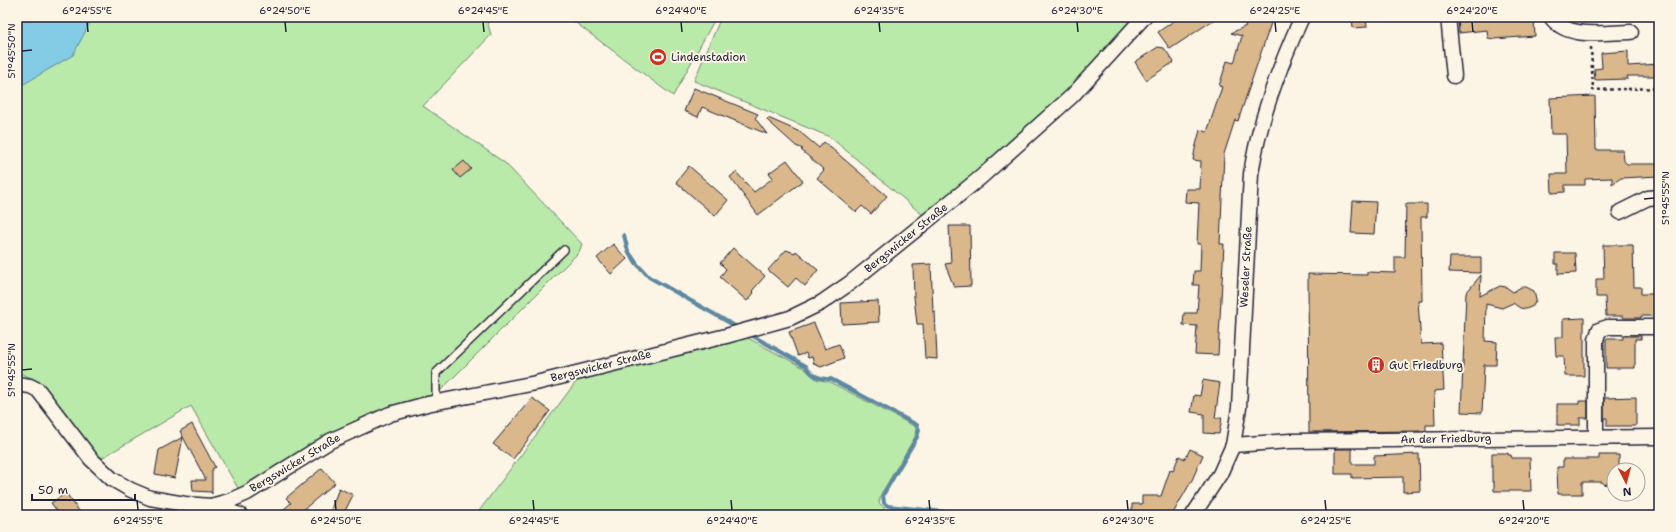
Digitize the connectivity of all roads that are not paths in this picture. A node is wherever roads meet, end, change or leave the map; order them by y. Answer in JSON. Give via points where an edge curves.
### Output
{"nodes":[{"id":1,"x":1144,"y":17,"type":"edge"},
{"id":2,"x":1302,"y":17,"type":"edge"},
{"id":3,"x":1448,"y":17,"type":"edge"},
{"id":4,"x":1551,"y":17,"type":"edge"},
{"id":5,"x":1631,"y":32,"type":"dead end"},
{"id":6,"x":1454,"y":76,"type":"dead end"},
{"id":7,"x":1659,"y":197,"type":"edge"},
{"id":8,"x":1620,"y":212,"type":"dead end"},
{"id":9,"x":564,"y":250,"type":"dead end"},
{"id":10,"x":1659,"y":327,"type":"edge"},
{"id":11,"x":17,"y":384,"type":"edge"},
{"id":12,"x":436,"y":402,"type":"junction"},
{"id":13,"x":1659,"y":437,"type":"edge"},
{"id":14,"x":1596,"y":438,"type":"junction"},
{"id":15,"x":1233,"y":445,"type":"junction"},
{"id":16,"x":211,"y":506,"type":"junction"},
{"id":17,"x":240,"y":515,"type":"edge"},
{"id":18,"x":1193,"y":515,"type":"edge"}],
"edges":[{"from":1,"to":12,"type":"street","name":"Bergswicker Straße","via":[[1072,96],[980,178],[850,283],[821,303],[790,318],[726,336],[536,383]]},
{"from":2,"to":15,"type":"street","name":"Weseler Straße","via":[[1289,44],[1263,118],[1254,153],[1239,408]]},
{"from":3,"to":6,"type":"street"},
{"from":4,"to":5,"type":"street","via":[[1555,23],[1573,32]]},
{"from":7,"to":8,"type":"street","via":[[1648,198]]},
{"from":9,"to":12,"type":"lane","via":[[436,373]]},
{"from":10,"to":14,"type":"street","via":[[1608,327],[1599,330],[1596,340]]},
{"from":11,"to":16,"type":"street","name":"Bergswicker Straße","via":[[38,390],[91,459],[112,479],[150,498]]},
{"from":12,"to":16,"type":"street","name":"Bergswicker Straße","via":[[390,414],[356,428],[330,441],[248,493]]},
{"from":13,"to":14,"type":"street","name":"An der Friedburg"},
{"from":14,"to":15,"type":"street","name":"An der Friedburg","via":[[1290,441]]},
{"from":15,"to":18,"type":"street","name":"Weseler Straße","via":[[1220,474]]},
{"from":16,"to":17,"type":"street"}]}
